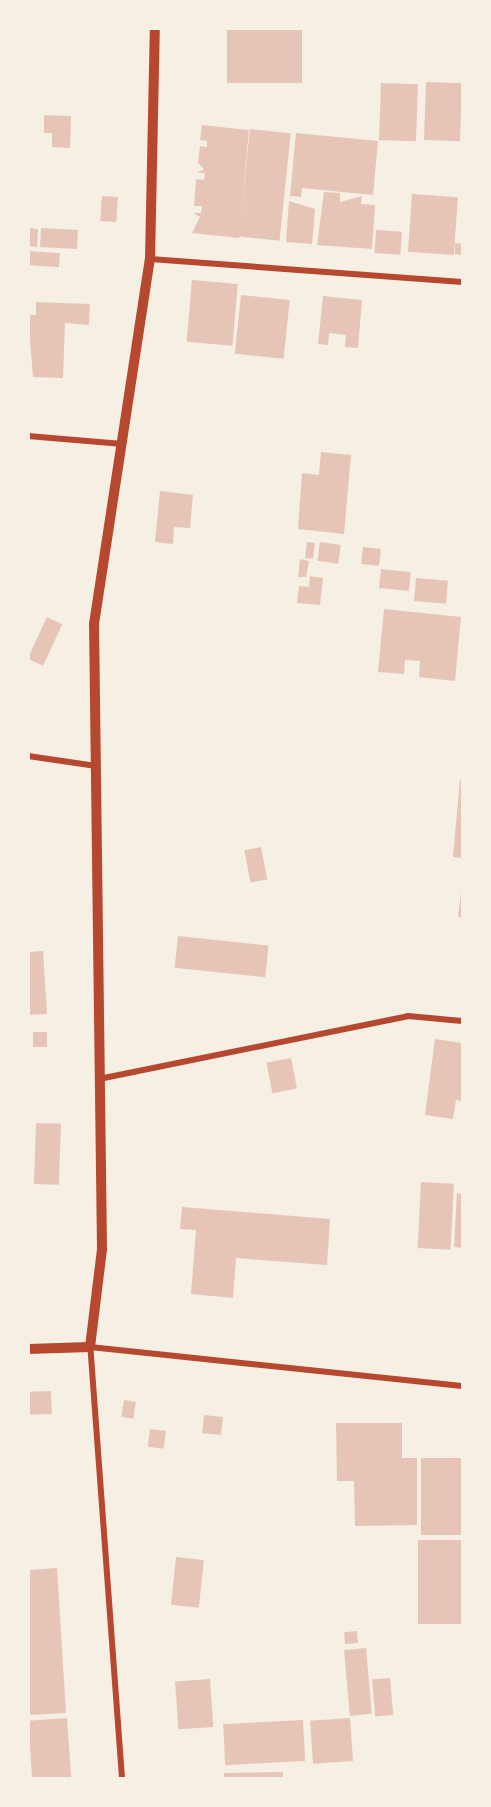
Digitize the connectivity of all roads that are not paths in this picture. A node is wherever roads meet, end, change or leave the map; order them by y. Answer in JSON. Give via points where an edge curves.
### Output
{"nodes":[{"id":1,"x":155,"y":28,"type":"edge"},
{"id":2,"x":150,"y":259,"type":"junction"},
{"id":3,"x":462,"y":282,"type":"edge"},
{"id":4,"x":28,"y":436,"type":"edge"},
{"id":5,"x":125,"y":444,"type":"junction"},
{"id":6,"x":28,"y":756,"type":"edge"},
{"id":7,"x":96,"y":766,"type":"junction"},
{"id":8,"x":462,"y":1021,"type":"edge"},
{"id":9,"x":98,"y":1079,"type":"junction"},
{"id":10,"x":90,"y":1347,"type":"junction"},
{"id":11,"x":28,"y":1349,"type":"edge"},
{"id":12,"x":462,"y":1386,"type":"edge"},
{"id":13,"x":122,"y":1779,"type":"edge"}],
"edges":[{"from":1,"to":2,"type":"street"},
{"from":2,"to":3,"type":"street"},
{"from":2,"to":5,"type":"street"},
{"from":4,"to":5,"type":"street","via":[[84,445]]},
{"from":5,"to":7,"type":"street","via":[[94,624]]},
{"from":6,"to":7,"type":"street"},
{"from":7,"to":9,"type":"street"},
{"from":8,"to":9,"type":"street","via":[[408,1016]]},
{"from":9,"to":10,"type":"street","via":[[102,1249]]},
{"from":10,"to":11,"type":"street"},
{"from":10,"to":12,"type":"street"},
{"from":10,"to":13,"type":"street"}]}
